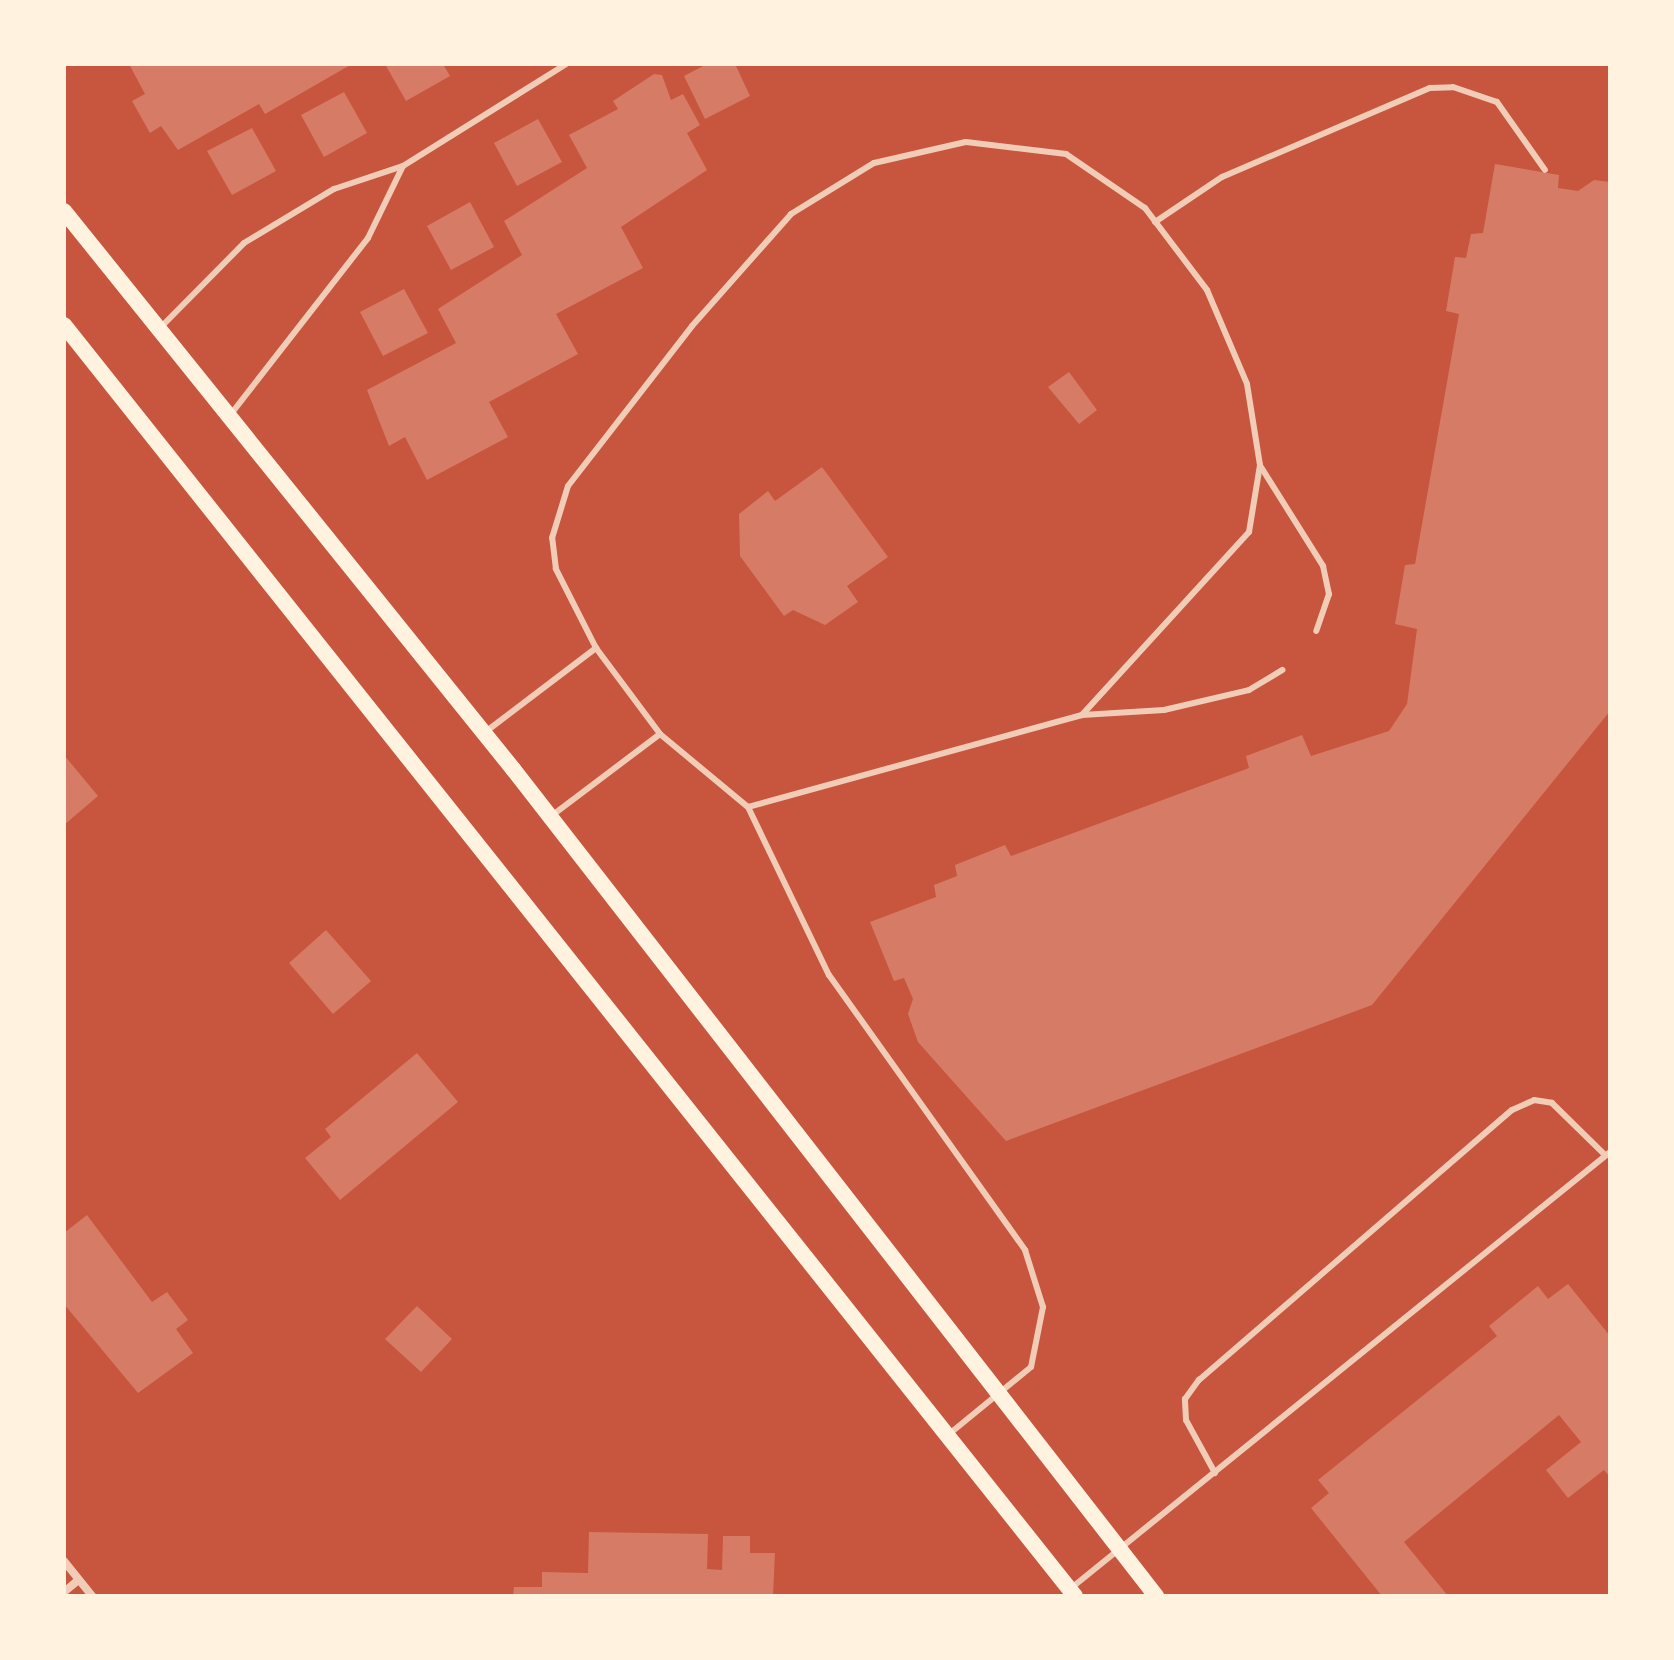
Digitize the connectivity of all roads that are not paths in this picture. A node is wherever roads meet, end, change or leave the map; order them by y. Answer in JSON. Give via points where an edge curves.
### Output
{"nodes":[{"id":1,"x":566,"y":64,"type":"edge"},
{"id":2,"x":403,"y":166,"type":"junction"},
{"id":3,"x":1545,"y":170,"type":"dead end"},
{"id":4,"x":64,"y":211,"type":"edge"},
{"id":5,"x":1155,"y":222,"type":"junction"},
{"id":6,"x":64,"y":325,"type":"edge"},
{"id":7,"x":159,"y":329,"type":"junction"},
{"id":8,"x":229,"y":417,"type":"junction"},
{"id":9,"x":1260,"y":465,"type":"junction"},
{"id":10,"x":1316,"y":631,"type":"dead end"},
{"id":11,"x":596,"y":648,"type":"junction"},
{"id":12,"x":1282,"y":670,"type":"dead end"},
{"id":13,"x":1082,"y":715,"type":"junction"},
{"id":14,"x":484,"y":733,"type":"junction"},
{"id":15,"x":660,"y":734,"type":"junction"},
{"id":16,"x":748,"y":807,"type":"junction"},
{"id":17,"x":550,"y":817,"type":"junction"},
{"id":18,"x":1607,"y":1153,"type":"edge"},
{"id":19,"x":1000,"y":1395,"type":"junction"},
{"id":20,"x":948,"y":1435,"type":"junction"},
{"id":21,"x":1215,"y":1473,"type":"junction"},
{"id":22,"x":1121,"y":1550,"type":"junction"},
{"id":23,"x":64,"y":1561,"type":"edge"},
{"id":24,"x":77,"y":1581,"type":"junction"},
{"id":25,"x":64,"y":1592,"type":"edge"},
{"id":26,"x":1072,"y":1592,"type":"edge"},
{"id":27,"x":92,"y":1596,"type":"edge"},
{"id":28,"x":1156,"y":1596,"type":"edge"}],
"edges":[{"from":1,"to":2,"type":"lane"},
{"from":2,"to":7,"type":"lane","via":[[334,189],[244,243]]},
{"from":2,"to":8,"type":"lane","via":[[368,238]]},
{"from":3,"to":5,"type":"lane","via":[[1497,102],[1453,87],[1430,88],[1222,177]]},
{"from":4,"to":7,"type":"main road"},
{"from":5,"to":9,"type":"lane","via":[[1226,326],[1247,384]]},
{"from":5,"to":11,"type":"lane","via":[[1066,154],[1018,143],[919,149],[821,192],[748,260],[568,486],[552,538],[556,569]]},
{"from":6,"to":20,"type":"main road"},
{"from":7,"to":8,"type":"main road"},
{"from":8,"to":14,"type":"main road"},
{"from":9,"to":10,"type":"lane","via":[[1323,566],[1329,594]]},
{"from":9,"to":13,"type":"lane","via":[[1259,505],[1249,532]]},
{"from":11,"to":14,"type":"lane"},
{"from":11,"to":15,"type":"lane"},
{"from":12,"to":13,"type":"lane","via":[[1249,690],[1164,710]]},
{"from":13,"to":16,"type":"lane"},
{"from":14,"to":17,"type":"main road"},
{"from":15,"to":16,"type":"lane"},
{"from":15,"to":17,"type":"lane"},
{"from":16,"to":19,"type":"lane","via":[[829,975],[1025,1250],[1043,1307],[1040,1338],[1031,1367]]},
{"from":17,"to":19,"type":"main road"},
{"from":18,"to":21,"type":"lane"},
{"from":18,"to":21,"type":"lane","via":[[1552,1103],[1534,1100],[1512,1110],[1199,1380],[1185,1399],[1186,1420]]},
{"from":19,"to":20,"type":"lane"},
{"from":19,"to":22,"type":"main road"},
{"from":20,"to":26,"type":"main road"},
{"from":21,"to":22,"type":"lane"},
{"from":22,"to":26,"type":"lane"},
{"from":22,"to":28,"type":"main road"},
{"from":23,"to":24,"type":"street"},
{"from":24,"to":25,"type":"street"},
{"from":24,"to":27,"type":"street"}]}
